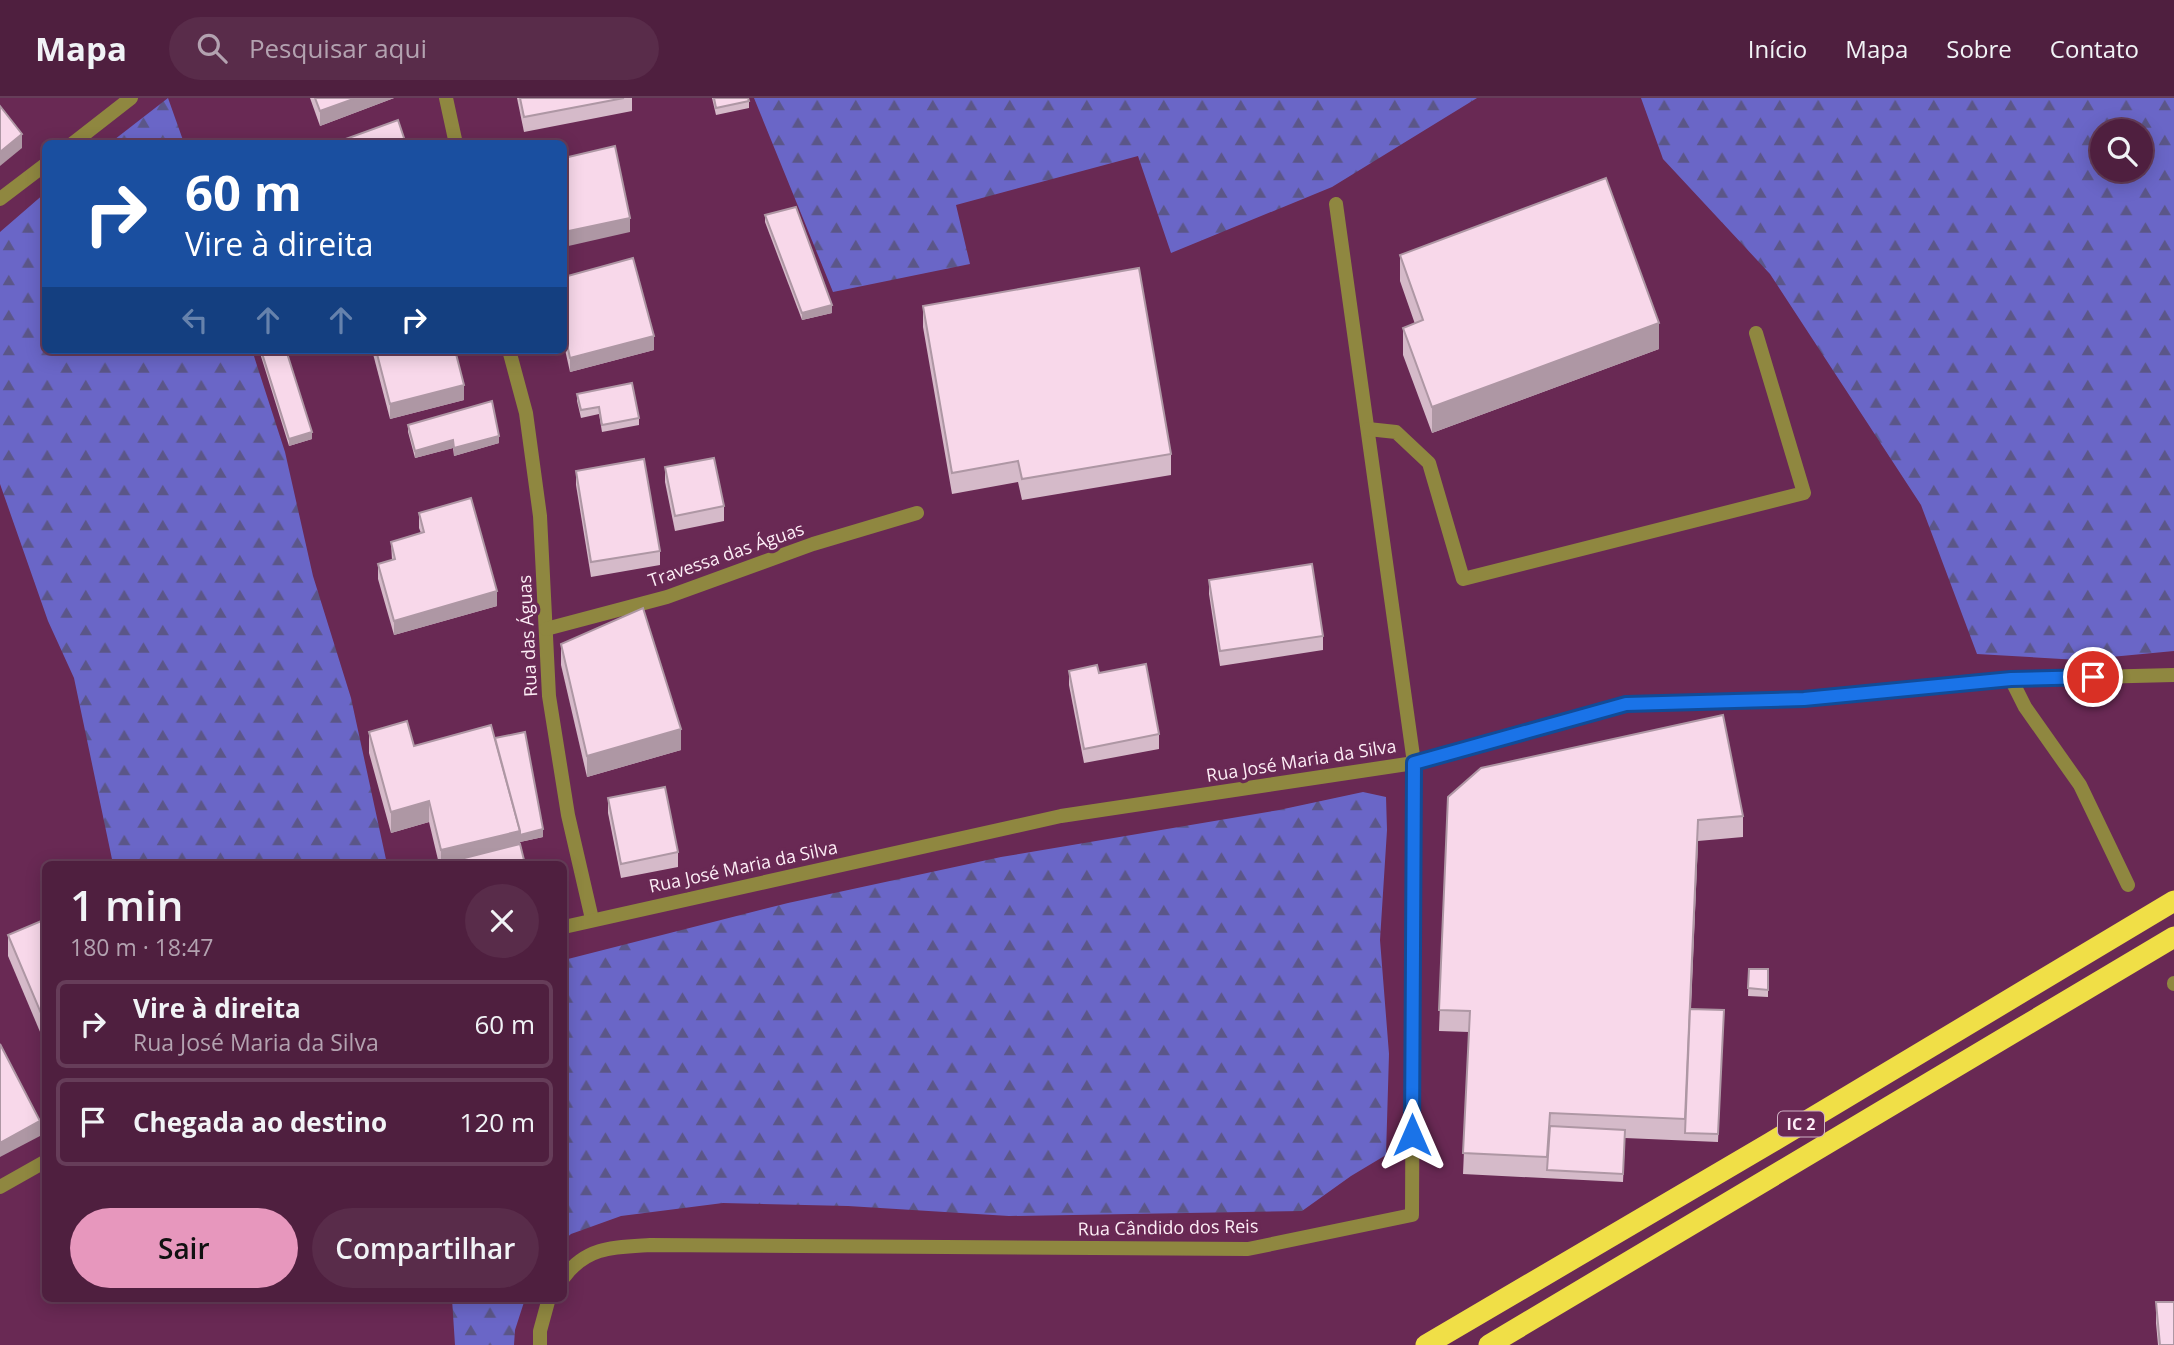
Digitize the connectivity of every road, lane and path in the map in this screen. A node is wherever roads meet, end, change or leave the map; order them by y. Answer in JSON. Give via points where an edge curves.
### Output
{"nodes":[{"id":1,"x":131,"y":98,"type":"edge"},
{"id":2,"x":446,"y":98,"type":"edge"},
{"id":3,"x":77,"y":140,"type":"edge"},
{"id":4,"x":455,"y":140,"type":"edge"},
{"id":5,"x":42,"y":167,"type":"edge"},
{"id":6,"x":0,"y":199,"type":"edge"},
{"id":7,"x":1336,"y":205,"type":"dead end"},
{"id":8,"x":1756,"y":333,"type":"dead end"},
{"id":9,"x":510,"y":354,"type":"edge"},
{"id":10,"x":1368,"y":429,"type":"junction"},
{"id":11,"x":917,"y":513,"type":"dead end"},
{"id":12,"x":546,"y":629,"type":"junction"},
{"id":13,"x":2174,"y":675,"type":"edge"},
{"id":14,"x":2011,"y":679,"type":"junction"},
{"id":15,"x":1414,"y":763,"type":"junction"},
{"id":16,"x":2129,"y":885,"type":"dead end"},
{"id":17,"x":2174,"y":901,"type":"edge"},
{"id":18,"x":592,"y":919,"type":"junction"},
{"id":19,"x":567,"y":926,"type":"edge"},
{"id":20,"x":2174,"y":937,"type":"edge"},
{"id":21,"x":42,"y":1163,"type":"edge"},
{"id":22,"x":0,"y":1187,"type":"edge"},
{"id":23,"x":567,"y":1272,"type":"edge"},
{"id":24,"x":548,"y":1302,"type":"edge"},
{"id":25,"x":540,"y":1345,"type":"edge"},
{"id":26,"x":1426,"y":1345,"type":"edge"},
{"id":27,"x":1489,"y":1345,"type":"edge"}],
"edges":[{"from":1,"to":3,"type":"street"},
{"from":2,"to":4,"type":"street"},
{"from":5,"to":6,"type":"street"},
{"from":7,"to":10,"type":"street"},
{"from":8,"to":10,"type":"street","via":[[1804,493],[1463,579],[1429,463],[1396,432]]},
{"from":9,"to":12,"type":"street","name":"Rua das Águas","via":[[526,413],[540,516]]},
{"from":10,"to":15,"type":"street"},
{"from":11,"to":12,"type":"street","name":"Travessa das Águas","via":[[813,544],[667,597]]},
{"from":12,"to":18,"type":"street","name":"Rua das Águas","via":[[549,696],[568,815]]},
{"from":13,"to":14,"type":"street","name":"Rua José Maria da Silva"},
{"from":14,"to":15,"type":"street","name":"Rua José Maria da Silva","via":[[1804,699],[1626,704]]},
{"from":14,"to":16,"type":"street","via":[[2025,707],[2080,785]]},
{"from":15,"to":18,"type":"street","name":"Rua José Maria da Silva","via":[[1061,816]]},
{"from":15,"to":23,"type":"street","name":"Rua Cândido dos Reis","via":[[1412,1215],[1248,1249],[664,1245],[606,1247]]},
{"from":17,"to":26,"type":"highway","number":"IC 2"},
{"from":18,"to":19,"type":"street","name":"Rua José Maria da Silva"},
{"from":20,"to":27,"type":"highway","number":"IC 2"},
{"from":21,"to":22,"type":"street"},
{"from":24,"to":25,"type":"street"}]}
